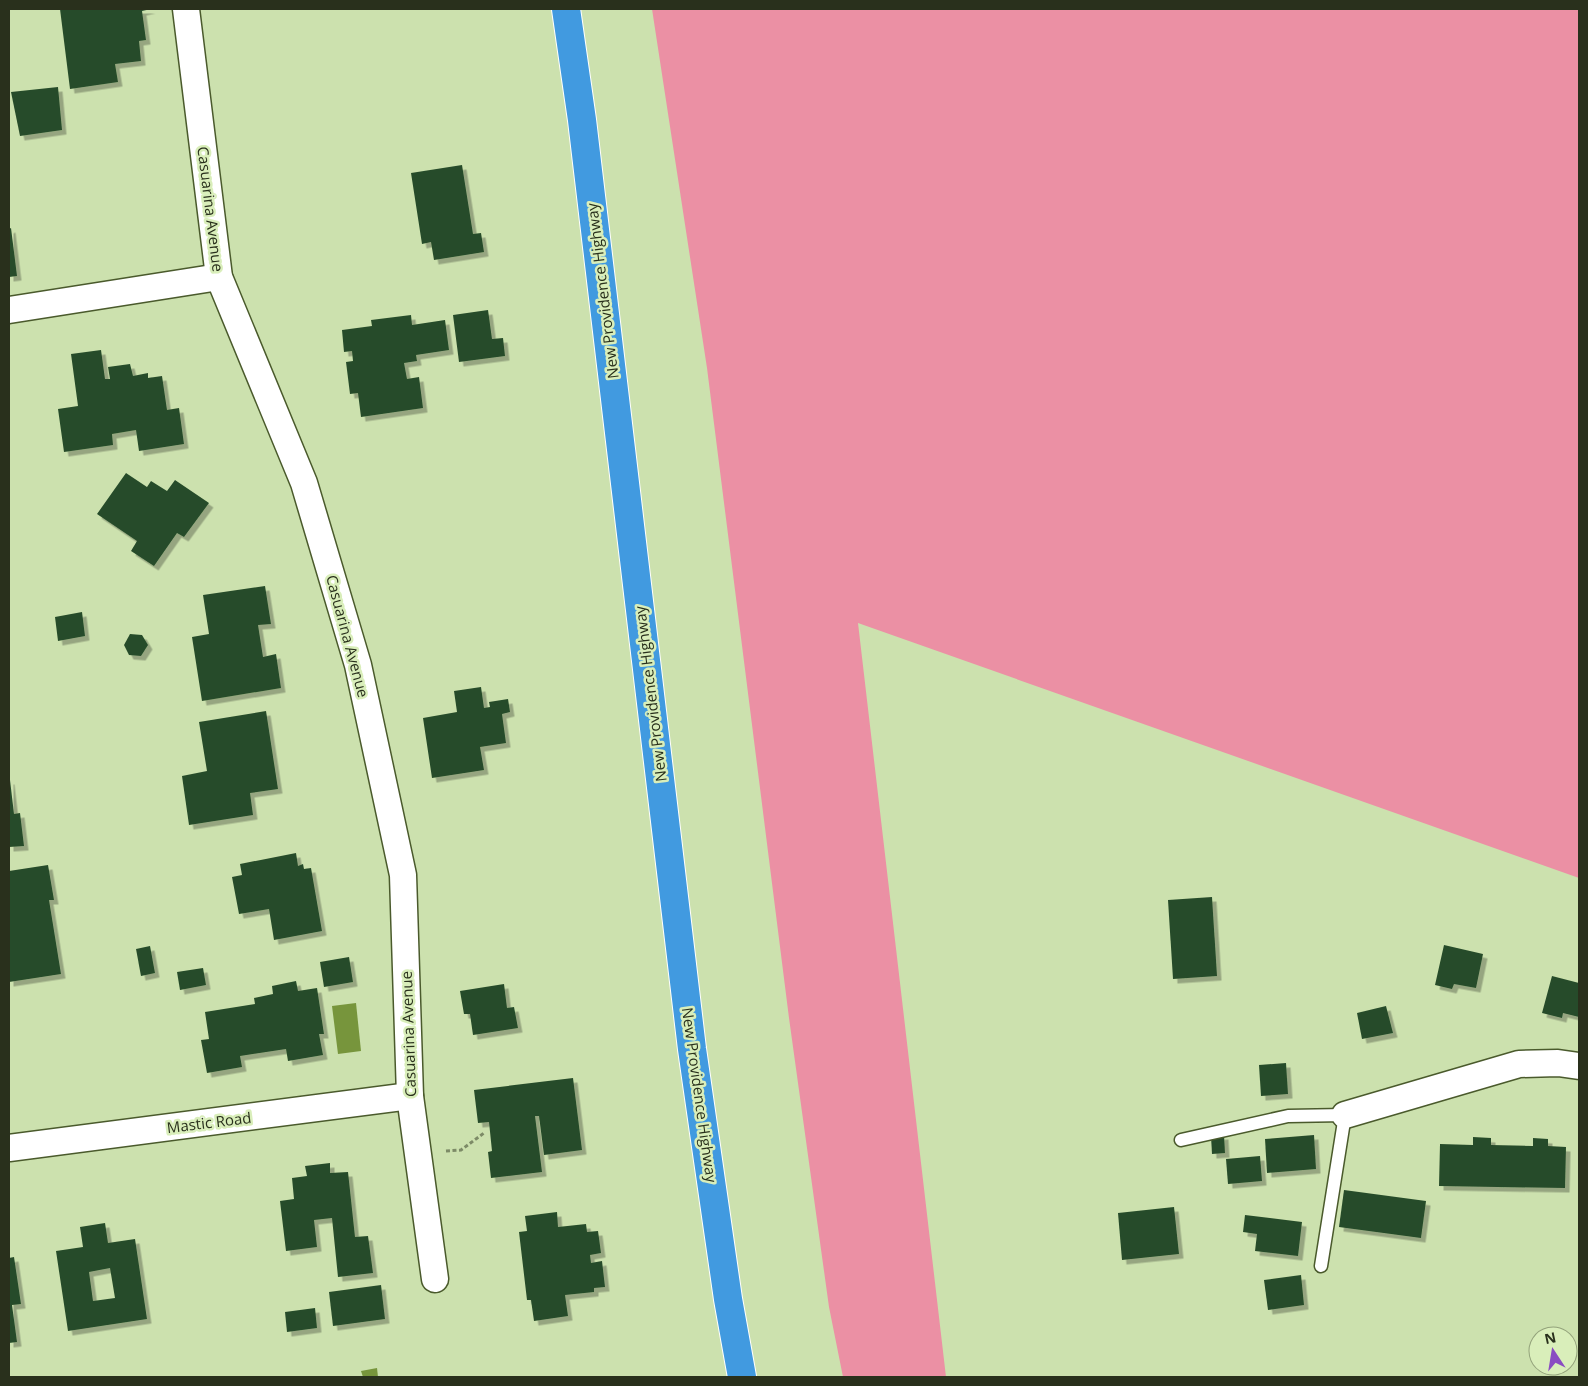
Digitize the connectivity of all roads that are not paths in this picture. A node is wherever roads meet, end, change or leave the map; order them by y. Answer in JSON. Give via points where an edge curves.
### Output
{"nodes":[{"id":1,"x":186,"y":9,"type":"edge"},
{"id":2,"x":566,"y":9,"type":"edge"},
{"id":3,"x":219,"y":277,"type":"junction"},
{"id":4,"x":9,"y":310,"type":"edge"},
{"id":5,"x":1579,"y":1066,"type":"edge"},
{"id":6,"x":410,"y":1096,"type":"junction"},
{"id":7,"x":1345,"y":1115,"type":"junction"},
{"id":8,"x":1180,"y":1140,"type":"dead end"},
{"id":9,"x":9,"y":1148,"type":"edge"},
{"id":10,"x":1321,"y":1266,"type":"dead end"},
{"id":11,"x":435,"y":1279,"type":"dead end"},
{"id":12,"x":742,"y":1377,"type":"edge"}],
"edges":[{"from":1,"to":3,"type":"street","name":"Casuarina Avenue"},
{"from":2,"to":12,"type":"highway","name":"New Providence Highway","via":[[692,1049]]},
{"from":3,"to":4,"type":"street"},
{"from":3,"to":6,"type":"street","name":"Casuarina Avenue","via":[[304,483],[358,665],[403,875]]},
{"from":5,"to":7,"type":"street","via":[[1519,1064]]},
{"from":6,"to":9,"type":"street","name":"Mastic Road"},
{"from":6,"to":11,"type":"street","name":"Casuarina Avenue"},
{"from":7,"to":8,"type":"lane","via":[[1288,1116]]},
{"from":7,"to":10,"type":"lane"}]}
